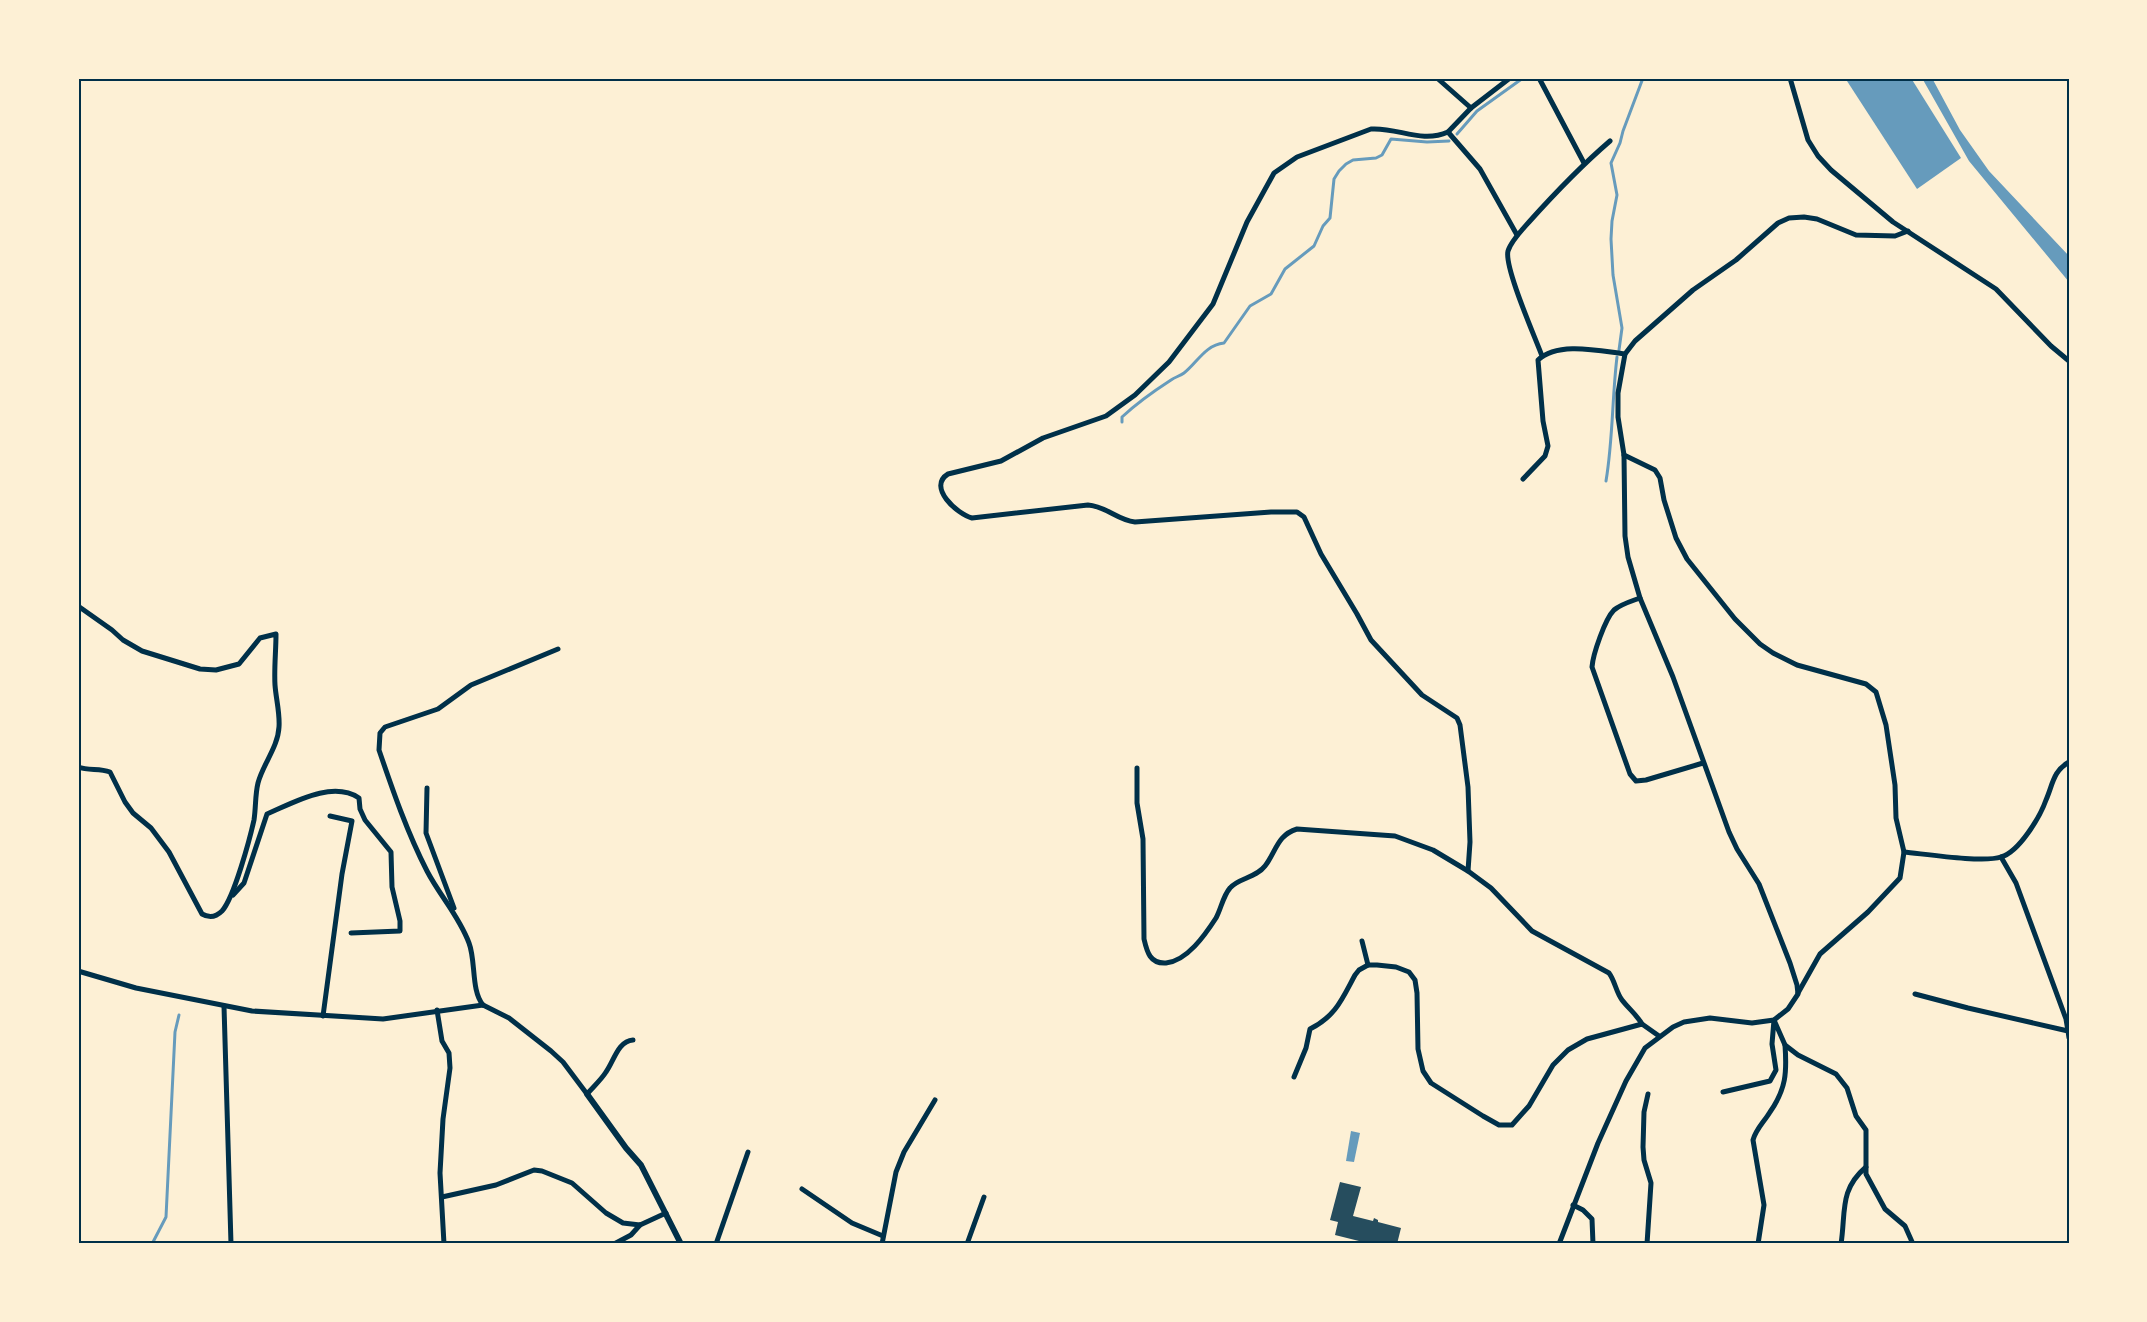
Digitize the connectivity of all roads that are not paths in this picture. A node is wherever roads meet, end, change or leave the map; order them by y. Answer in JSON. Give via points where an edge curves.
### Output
{"nodes":[{"id":1,"x":1437,"y":78,"type":"edge"},
{"id":2,"x":1510,"y":78,"type":"edge"},
{"id":3,"x":1539,"y":78,"type":"edge"},
{"id":4,"x":1790,"y":78,"type":"edge"},
{"id":5,"x":1471,"y":108,"type":"junction"},
{"id":6,"x":1448,"y":132,"type":"junction"},
{"id":7,"x":1610,"y":141,"type":"dead end"},
{"id":8,"x":1584,"y":163,"type":"junction"},
{"id":9,"x":1908,"y":231,"type":"junction"},
{"id":10,"x":1517,"y":235,"type":"junction"},
{"id":11,"x":1625,"y":354,"type":"junction"},
{"id":12,"x":1542,"y":356,"type":"junction"},
{"id":13,"x":2069,"y":361,"type":"edge"},
{"id":14,"x":1624,"y":455,"type":"junction"},
{"id":15,"x":1523,"y":479,"type":"dead end"},
{"id":16,"x":1640,"y":598,"type":"junction"},
{"id":17,"x":78,"y":606,"type":"edge"},
{"id":18,"x":558,"y":649,"type":"dead end"},
{"id":19,"x":2069,"y":762,"type":"edge"},
{"id":20,"x":1703,"y":763,"type":"junction"},
{"id":21,"x":78,"y":767,"type":"edge"},
{"id":22,"x":1137,"y":768,"type":"dead end"},
{"id":23,"x":427,"y":788,"type":"dead end"},
{"id":24,"x":330,"y":816,"type":"dead end"},
{"id":25,"x":1904,"y":852,"type":"junction"},
{"id":26,"x":2001,"y":857,"type":"junction"},
{"id":27,"x":1468,"y":871,"type":"junction"},
{"id":28,"x":230,"y":898,"type":"junction"},
{"id":29,"x":456,"y":916,"type":"junction"},
{"id":30,"x":351,"y":933,"type":"dead end"},
{"id":31,"x":1362,"y":941,"type":"dead end"},
{"id":32,"x":1368,"y":966,"type":"junction"},
{"id":33,"x":78,"y":971,"type":"edge"},
{"id":34,"x":1915,"y":993,"type":"dead end"},
{"id":35,"x":1798,"y":994,"type":"junction"},
{"id":36,"x":483,"y":1005,"type":"junction"},
{"id":37,"x":224,"y":1006,"type":"junction"},
{"id":38,"x":437,"y":1010,"type":"junction"},
{"id":39,"x":323,"y":1016,"type":"junction"},
{"id":40,"x":1774,"y":1020,"type":"junction"},
{"id":41,"x":1642,"y":1024,"type":"junction"},
{"id":42,"x":2068,"y":1031,"type":"edge"},
{"id":43,"x":1659,"y":1036,"type":"junction"},
{"id":44,"x":2069,"y":1038,"type":"edge"},
{"id":45,"x":633,"y":1040,"type":"dead end"},
{"id":46,"x":1785,"y":1045,"type":"junction"},
{"id":47,"x":1294,"y":1077,"type":"dead end"},
{"id":48,"x":1723,"y":1092,"type":"dead end"},
{"id":49,"x":587,"y":1094,"type":"junction"},
{"id":50,"x":1648,"y":1094,"type":"dead end"},
{"id":51,"x":935,"y":1100,"type":"dead end"},
{"id":52,"x":748,"y":1152,"type":"dead end"},
{"id":53,"x":1866,"y":1167,"type":"junction"},
{"id":54,"x":802,"y":1189,"type":"dead end"},
{"id":55,"x":442,"y":1197,"type":"junction"},
{"id":56,"x":984,"y":1197,"type":"dead end"},
{"id":57,"x":1573,"y":1205,"type":"junction"},
{"id":58,"x":666,"y":1213,"type":"junction"},
{"id":59,"x":640,"y":1225,"type":"junction"},
{"id":60,"x":883,"y":1236,"type":"junction"},
{"id":61,"x":231,"y":1244,"type":"edge"},
{"id":62,"x":444,"y":1244,"type":"edge"},
{"id":63,"x":614,"y":1244,"type":"edge"},
{"id":64,"x":681,"y":1244,"type":"edge"},
{"id":65,"x":716,"y":1244,"type":"edge"},
{"id":66,"x":882,"y":1244,"type":"edge"},
{"id":67,"x":967,"y":1244,"type":"edge"},
{"id":68,"x":1559,"y":1244,"type":"edge"},
{"id":69,"x":1593,"y":1244,"type":"edge"},
{"id":70,"x":1647,"y":1244,"type":"edge"},
{"id":71,"x":1758,"y":1244,"type":"edge"},
{"id":72,"x":1841,"y":1244,"type":"edge"},
{"id":73,"x":1913,"y":1244,"type":"edge"}],
"edges":[{"from":1,"to":5,"type":"street"},
{"from":2,"to":5,"type":"street"},
{"from":3,"to":8,"type":"street"},
{"from":4,"to":9,"type":"street","via":[[1813,149],[1839,177]]},
{"from":5,"to":6,"type":"street"},
{"from":6,"to":10,"type":"street","via":[[1480,169]]},
{"from":6,"to":27,"type":"street","via":[[1422,137],[1371,129],[1284,164],[1270,178],[1247,222],[1213,304],[1151,382],[1106,416],[1043,438],[1001,461],[948,474],[940,484],[951,505],[972,519],[1088,505],[1135,522],[1271,512],[1301,514],[1371,640],[1422,695],[1460,724],[1468,787]]},
{"from":7,"to":8,"type":"street"},
{"from":8,"to":10,"type":"street"},
{"from":9,"to":11,"type":"street","via":[[1895,236],[1856,235],[1817,219],[1789,218],[1693,290]]},
{"from":9,"to":13,"type":"street","via":[[1996,289]]},
{"from":10,"to":12,"type":"street","via":[[1507,259]]},
{"from":11,"to":12,"type":"street","via":[[1585,348]]},
{"from":11,"to":14,"type":"street","via":[[1618,393]]},
{"from":12,"to":15,"type":"street","via":[[1538,360],[1548,446],[1545,456]]},
{"from":14,"to":16,"type":"street","via":[[1625,536]]},
{"from":14,"to":25,"type":"street","via":[[1655,470],[1686,559],[1735,620],[1760,644],[1797,665],[1866,684],[1876,693],[1886,724],[1896,818]]},
{"from":16,"to":20,"type":"street"},
{"from":16,"to":20,"type":"street","via":[[1614,610],[1593,655],[1594,673],[1630,774],[1636,781],[1646,780]]},
{"from":17,"to":28,"type":"street","via":[[142,651],[200,669],[216,670],[239,664],[260,638],[276,634],[278,736],[259,780],[254,819]]},
{"from":18,"to":29,"type":"street","via":[[471,685],[438,709],[385,727],[380,733],[379,750],[417,851]]},
{"from":19,"to":26,"type":"street","via":[[2054,775],[2043,807],[2017,847]]},
{"from":20,"to":35,"type":"street","via":[[1737,849],[1770,909]]},
{"from":21,"to":28,"type":"street","via":[[110,772],[133,813],[152,828],[169,852],[202,914],[221,913]]},
{"from":22,"to":27,"type":"street","via":[[1143,839],[1144,939],[1153,960],[1163,963],[1187,955],[1216,917],[1229,889],[1261,870],[1282,838],[1297,829],[1395,836],[1433,850]]},
{"from":23,"to":29,"type":"street","via":[[426,833]]},
{"from":24,"to":39,"type":"street","via":[[352,821]]},
{"from":25,"to":26,"type":"street"},
{"from":25,"to":35,"type":"street","via":[[1900,878],[1820,954]]},
{"from":26,"to":42,"type":"street","via":[[2016,883]]},
{"from":27,"to":41,"type":"street","via":[[1491,888],[1532,931],[1609,973],[1623,1001]]},
{"from":28,"to":30,"type":"street","via":[[244,883],[267,813],[324,793],[354,795],[359,798],[365,819],[391,852],[400,931]]},
{"from":29,"to":36,"type":"street","via":[[470,945],[476,992]]},
{"from":31,"to":32,"type":"street"},
{"from":32,"to":41,"type":"street","via":[[1377,964],[1409,972],[1417,993],[1418,1049],[1423,1071],[1431,1083],[1498,1125],[1512,1125],[1530,1106],[1553,1065],[1568,1050],[1587,1039]]},
{"from":32,"to":47,"type":"street","via":[[1355,975],[1337,1009],[1310,1029]]},
{"from":33,"to":37,"type":"street","via":[[136,988]]},
{"from":34,"to":42,"type":"street"},
{"from":35,"to":40,"type":"street"},
{"from":36,"to":38,"type":"street"},
{"from":36,"to":49,"type":"street","via":[[509,1018],[551,1051]]},
{"from":37,"to":39,"type":"street"},
{"from":37,"to":61,"type":"street"},
{"from":38,"to":39,"type":"street","via":[[383,1019]]},
{"from":38,"to":55,"type":"street","via":[[450,1068],[443,1119]]},
{"from":40,"to":43,"type":"street","via":[[1752,1023],[1698,1019]]},
{"from":40,"to":46,"type":"street"},
{"from":40,"to":48,"type":"street","via":[[1776,1070],[1770,1081]]},
{"from":41,"to":43,"type":"street"},
{"from":42,"to":44,"type":"street"},
{"from":43,"to":57,"type":"street","via":[[1645,1048],[1626,1081]]},
{"from":45,"to":49,"type":"street","via":[[621,1046]]},
{"from":46,"to":53,"type":"street","via":[[1836,1074],[1847,1088],[1856,1116],[1866,1130]]},
{"from":46,"to":71,"type":"street","via":[[1785,1083],[1753,1140],[1764,1205]]},
{"from":49,"to":58,"type":"street","via":[[641,1165]]},
{"from":50,"to":70,"type":"street","via":[[1643,1148],[1651,1183]]},
{"from":51,"to":60,"type":"street","via":[[896,1172]]},
{"from":52,"to":65,"type":"street"},
{"from":53,"to":72,"type":"street","via":[[1855,1177],[1845,1198]]},
{"from":53,"to":73,"type":"street","via":[[1885,1209],[1905,1226]]},
{"from":54,"to":60,"type":"street","via":[[852,1223]]},
{"from":55,"to":59,"type":"street","via":[[496,1185],[525,1172],[542,1171],[572,1183],[623,1223]]},
{"from":55,"to":62,"type":"street"},
{"from":56,"to":67,"type":"street"},
{"from":57,"to":68,"type":"street"},
{"from":57,"to":69,"type":"street","via":[[1590,1215]]},
{"from":58,"to":59,"type":"street"},
{"from":58,"to":64,"type":"street"},
{"from":59,"to":63,"type":"street"},
{"from":60,"to":66,"type":"street"}]}
